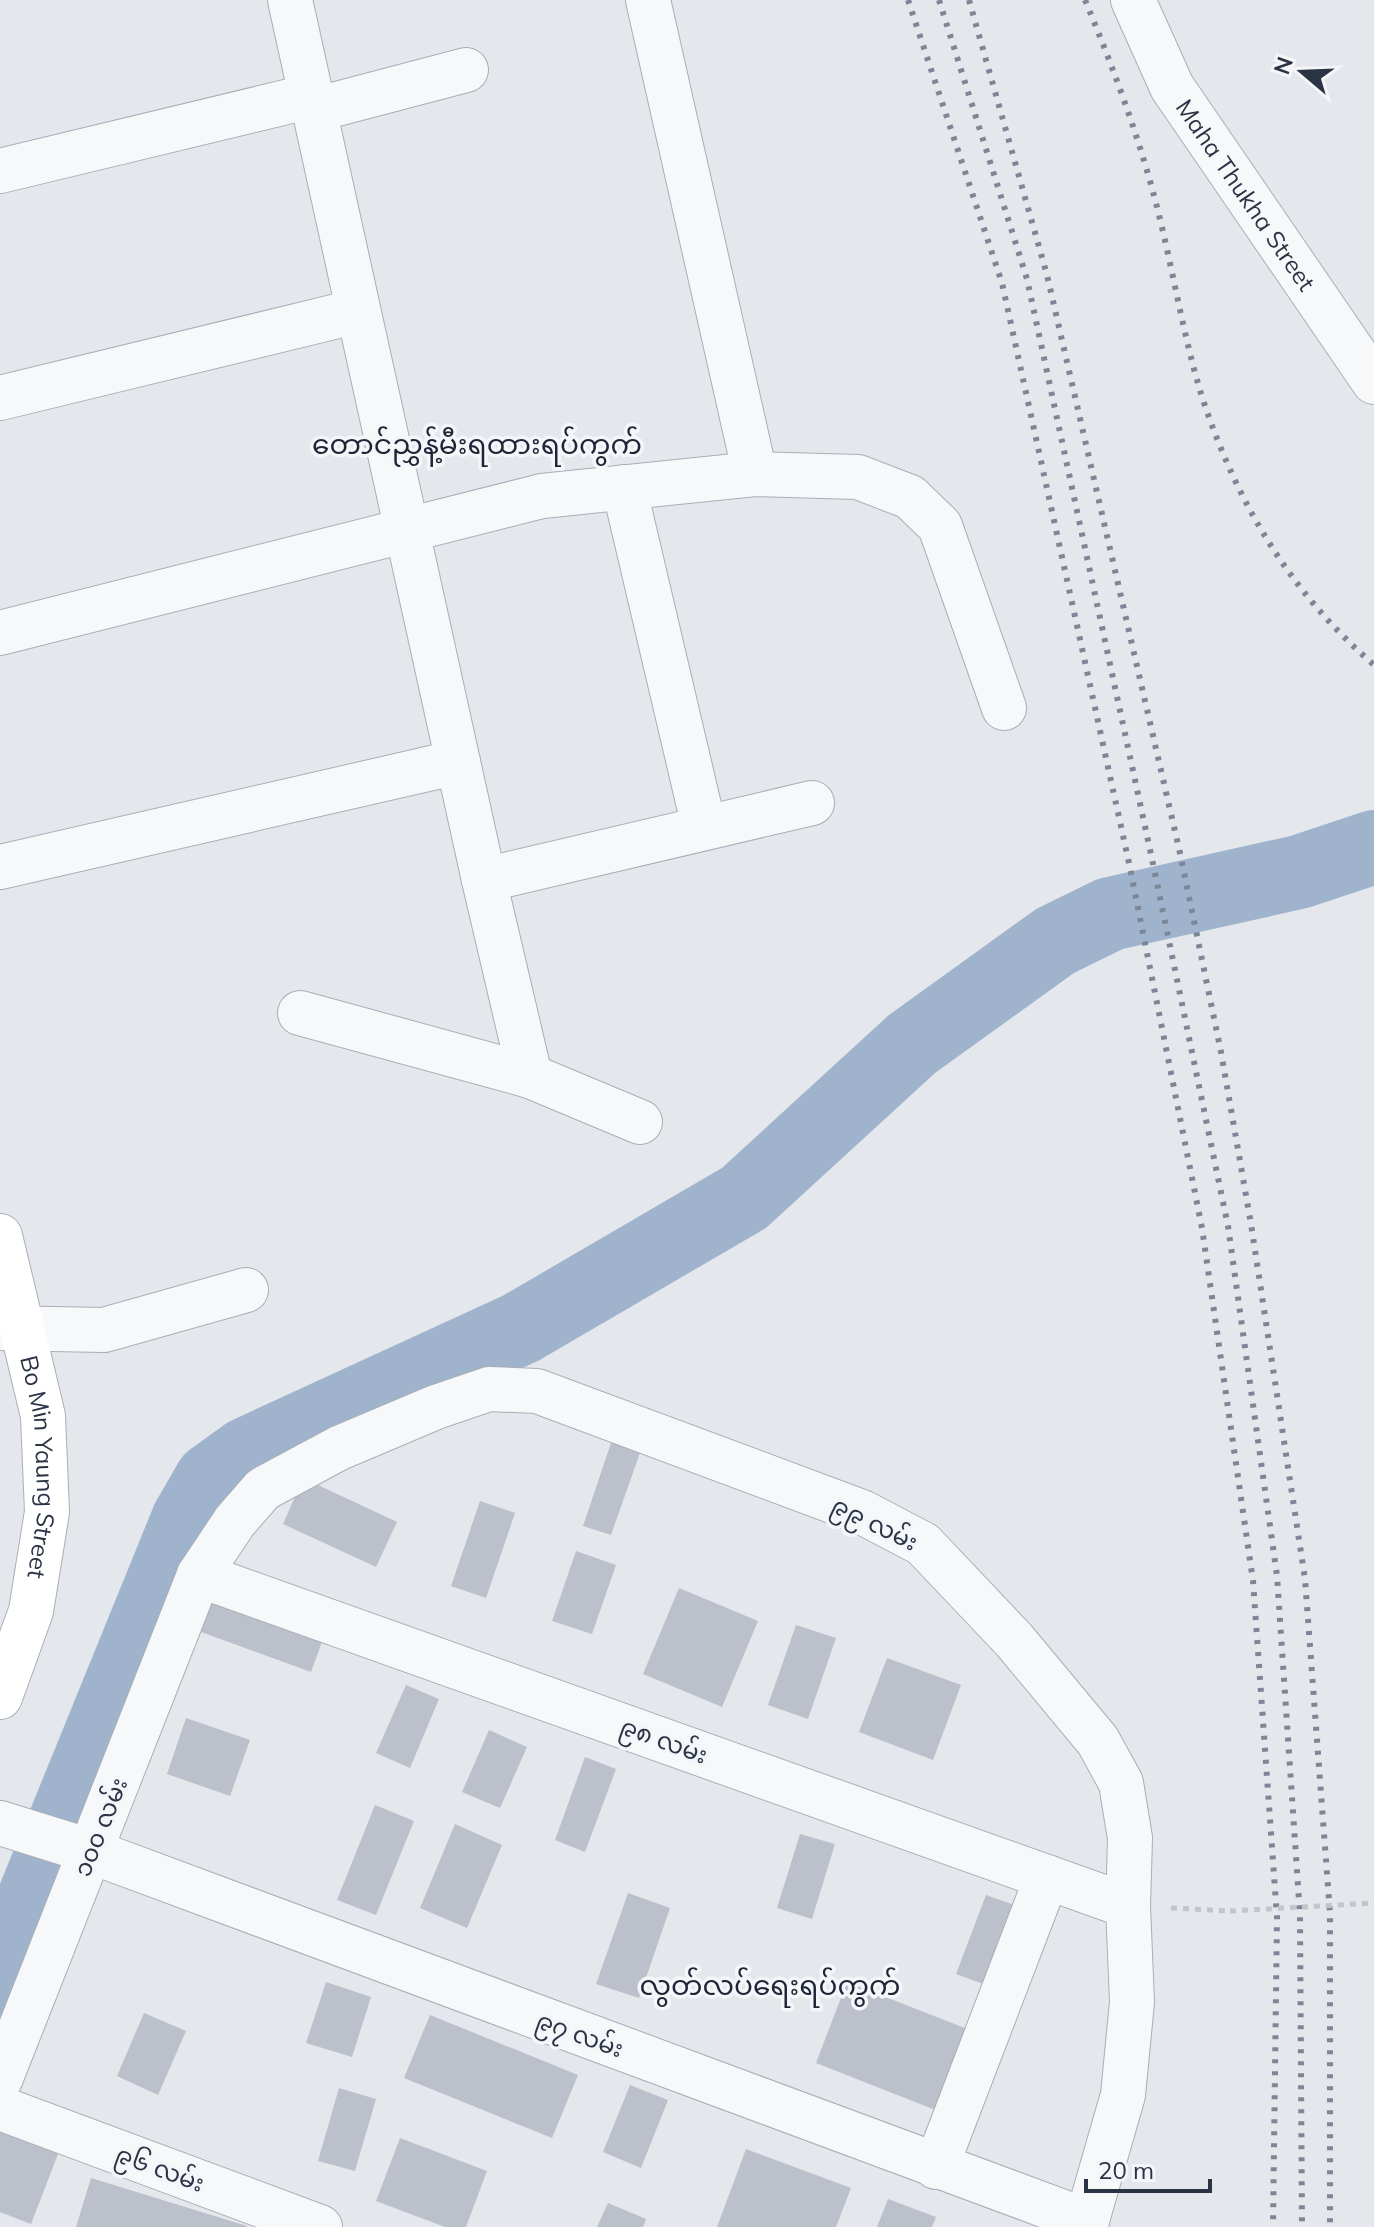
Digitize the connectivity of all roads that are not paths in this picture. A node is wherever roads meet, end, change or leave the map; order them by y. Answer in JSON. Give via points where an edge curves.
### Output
{"nodes":[{"id":1,"x":290,"y":0,"type":"edge"},
{"id":2,"x":648,"y":0,"type":"edge"},
{"id":3,"x":1133,"y":0,"type":"edge"},
{"id":4,"x":466,"y":70,"type":"dead end"},
{"id":5,"x":312,"y":103,"type":"junction"},
{"id":6,"x":0,"y":171,"type":"edge"},
{"id":7,"x":358,"y":311,"type":"junction"},
{"id":8,"x":1374,"y":382,"type":"edge"},
{"id":9,"x":0,"y":398,"type":"edge"},
{"id":10,"x":755,"y":474,"type":"junction"},
{"id":11,"x":624,"y":487,"type":"junction"},
{"id":12,"x":407,"y":532,"type":"junction"},
{"id":13,"x":0,"y":633,"type":"edge"},
{"id":14,"x":1004,"y":708,"type":"dead end"},
{"id":15,"x":458,"y":762,"type":"junction"},
{"id":16,"x":812,"y":803,"type":"dead end"},
{"id":17,"x":704,"y":827,"type":"junction"},
{"id":18,"x":0,"y":867,"type":"edge"},
{"id":19,"x":484,"y":880,"type":"junction"},
{"id":20,"x":300,"y":1013,"type":"dead end"},
{"id":21,"x":530,"y":1076,"type":"junction"},
{"id":22,"x":640,"y":1122,"type":"dead end"},
{"id":23,"x":0,"y":1236,"type":"edge"},
{"id":24,"x":246,"y":1290,"type":"dead end"},
{"id":25,"x":10,"y":1329,"type":"edge"},
{"id":26,"x":199,"y":1575,"type":"junction"},
{"id":27,"x":0,"y":1697,"type":"edge"},
{"id":28,"x":8,"y":1825,"type":"edge"},
{"id":29,"x":81,"y":1848,"type":"junction"},
{"id":30,"x":1047,"y":1877,"type":"junction"},
{"id":31,"x":1128,"y":1906,"type":"junction"},
{"id":32,"x":0,"y":2080,"type":"edge"},
{"id":33,"x":0,"y":2108,"type":"edge"},
{"id":34,"x":936,"y":2167,"type":"junction"},
{"id":35,"x":1086,"y":2224,"type":"edge"},
{"id":36,"x":320,"y":2227,"type":"edge"}],
"edges":[{"from":1,"to":5,"type":"street"},
{"from":2,"to":10,"type":"street"},
{"from":3,"to":8,"type":"street","name":"Maha Thukha Street","via":[[1172,87]]},
{"from":4,"to":5,"type":"street"},
{"from":5,"to":6,"type":"street"},
{"from":5,"to":7,"type":"street"},
{"from":7,"to":9,"type":"street"},
{"from":7,"to":12,"type":"street"},
{"from":10,"to":11,"type":"street"},
{"from":10,"to":14,"type":"street","via":[[858,477],[910,497],[940,526]]},
{"from":11,"to":12,"type":"street","via":[[542,496]]},
{"from":11,"to":17,"type":"street"},
{"from":12,"to":13,"type":"street"},
{"from":12,"to":15,"type":"street"},
{"from":15,"to":18,"type":"street"},
{"from":15,"to":19,"type":"street"},
{"from":16,"to":17,"type":"street"},
{"from":17,"to":19,"type":"street"},
{"from":19,"to":21,"type":"street"},
{"from":20,"to":21,"type":"street"},
{"from":21,"to":22,"type":"street"},
{"from":23,"to":25,"type":"main road","name":"Bo Min Yaung Street"},
{"from":24,"to":25,"type":"street","via":[[104,1330]]},
{"from":25,"to":27,"type":"main road","name":"Bo Min Yaung Street","via":[[43,1416],[47,1512],[31,1611]]},
{"from":26,"to":29,"type":"street","name":"၁၀၀ လမ်း"},
{"from":26,"to":30,"type":"street","name":"၉၈ လမ်း"},
{"from":26,"to":31,"type":"street","name":"၉၉ လမ်း","via":[[235,1521],[275,1482],[436,1407],[489,1389],[537,1391],[862,1512],[923,1544],[1014,1640],[1098,1741],[1121,1783],[1130,1838]]},
{"from":28,"to":29,"type":"street","name":"၉၇ လမ်း"},
{"from":29,"to":32,"type":"street","name":"၁၀၀ လမ်း"},
{"from":29,"to":34,"type":"street","name":"၉၇ လမ်း"},
{"from":30,"to":31,"type":"street","name":"၉၈ လမ်း"},
{"from":30,"to":34,"type":"street"},
{"from":31,"to":35,"type":"street","name":"၉၉ လမ်း","via":[[1132,2002],[1123,2095]]},
{"from":33,"to":36,"type":"street","name":"၉၆ လမ်း"},
{"from":34,"to":35,"type":"street","name":"၉၇ လမ်း"}]}
